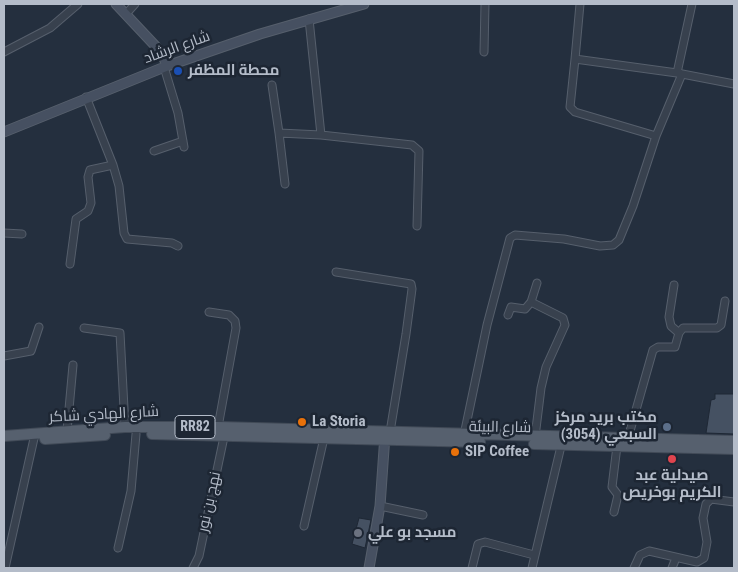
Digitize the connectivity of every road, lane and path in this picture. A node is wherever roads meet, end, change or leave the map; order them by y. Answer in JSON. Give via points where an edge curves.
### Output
{"nodes":[{"id":1,"x":78,"y":4,"type":"edge"},
{"id":2,"x":116,"y":4,"type":"edge"},
{"id":3,"x":135,"y":4,"type":"edge"},
{"id":4,"x":364,"y":4,"type":"edge"},
{"id":5,"x":485,"y":4,"type":"edge"},
{"id":6,"x":580,"y":4,"type":"edge"},
{"id":7,"x":692,"y":4,"type":"edge"},
{"id":8,"x":353,"y":5,"type":"edge"},
{"id":9,"x":126,"y":14,"type":"junction"},
{"id":10,"x":309,"y":20,"type":"junction"},
{"id":11,"x":4,"y":52,"type":"edge"},
{"id":12,"x":484,"y":52,"type":"dead end"},
{"id":13,"x":575,"y":59,"type":"junction"},
{"id":14,"x":165,"y":66,"type":"junction"},
{"id":15,"x":679,"y":74,"type":"junction"},
{"id":16,"x":734,"y":84,"type":"edge"},
{"id":17,"x":272,"y":85,"type":"dead end"},
{"id":18,"x":86,"y":98,"type":"junction"},
{"id":19,"x":4,"y":132,"type":"edge"},
{"id":20,"x":279,"y":133,"type":"junction"},
{"id":21,"x":321,"y":135,"type":"junction"},
{"id":22,"x":656,"y":136,"type":"junction"},
{"id":23,"x":154,"y":151,"type":"dead end"},
{"id":24,"x":113,"y":165,"type":"junction"},
{"id":25,"x":285,"y":184,"type":"dead end"},
{"id":26,"x":417,"y":226,"type":"dead end"},
{"id":27,"x":4,"y":233,"type":"edge"},
{"id":28,"x":22,"y":234,"type":"dead end"},
{"id":29,"x":178,"y":246,"type":"dead end"},
{"id":30,"x":70,"y":264,"type":"dead end"},
{"id":31,"x":336,"y":272,"type":"dead end"},
{"id":32,"x":537,"y":283,"type":"dead end"},
{"id":33,"x":674,"y":285,"type":"dead end"},
{"id":34,"x":725,"y":301,"type":"dead end"},
{"id":35,"x":532,"y":302,"type":"junction"},
{"id":36,"x":209,"y":312,"type":"dead end"},
{"id":37,"x":508,"y":315,"type":"dead end"},
{"id":38,"x":39,"y":327,"type":"dead end"},
{"id":39,"x":84,"y":328,"type":"dead end"},
{"id":40,"x":679,"y":333,"type":"junction"},
{"id":41,"x":4,"y":356,"type":"edge"},
{"id":42,"x":73,"y":364,"type":"dead end"},
{"id":43,"x":223,"y":430,"type":"junction"},
{"id":44,"x":67,"y":431,"type":"junction"},
{"id":45,"x":124,"y":431,"type":"junction"},
{"id":46,"x":136,"y":434,"type":"junction"},
{"id":47,"x":387,"y":435,"type":"junction"},
{"id":48,"x":464,"y":435,"type":"junction"},
{"id":49,"x":4,"y":436,"type":"edge"},
{"id":50,"x":35,"y":437,"type":"junction"},
{"id":51,"x":535,"y":437,"type":"junction"},
{"id":52,"x":324,"y":438,"type":"junction"},
{"id":53,"x":628,"y":438,"type":"junction"},
{"id":54,"x":502,"y":439,"type":"junction"},
{"id":55,"x":562,"y":441,"type":"junction"},
{"id":56,"x":734,"y":441,"type":"edge"},
{"id":57,"x":4,"y":443,"type":"edge"},
{"id":58,"x":617,"y":446,"type":"junction"},
{"id":59,"x":734,"y":449,"type":"edge"},
{"id":60,"x":734,"y":502,"type":"edge"},
{"id":61,"x":380,"y":506,"type":"junction"},
{"id":62,"x":614,"y":512,"type":"dead end"},
{"id":63,"x":423,"y":515,"type":"dead end"},
{"id":64,"x":304,"y":526,"type":"dead end"},
{"id":65,"x":118,"y":548,"type":"dead end"},
{"id":66,"x":534,"y":556,"type":"junction"},
{"id":67,"x":676,"y":558,"type":"junction"},
{"id":68,"x":5,"y":568,"type":"edge"},
{"id":69,"x":193,"y":568,"type":"edge"},
{"id":70,"x":370,"y":568,"type":"edge"},
{"id":71,"x":472,"y":568,"type":"edge"},
{"id":72,"x":532,"y":568,"type":"edge"},
{"id":73,"x":634,"y":568,"type":"edge"},
{"id":74,"x":672,"y":568,"type":"edge"}],
"edges":[{"from":1,"to":11,"type":"street","via":[[50,28]]},
{"from":2,"to":9,"type":"street"},
{"from":3,"to":9,"type":"street"},
{"from":4,"to":8,"type":"street","name":"شارع الرشاد"},
{"from":5,"to":12,"type":"street"},
{"from":6,"to":13,"type":"street"},
{"from":7,"to":15,"type":"street"},
{"from":8,"to":10,"type":"street","name":"شارع الرشاد"},
{"from":9,"to":14,"type":"street","via":[[162,53]]},
{"from":10,"to":14,"type":"street","name":"شارع الرشاد"},
{"from":10,"to":21,"type":"street"},
{"from":13,"to":15,"type":"street"},
{"from":13,"to":22,"type":"street","via":[[570,107],[575,112]]},
{"from":14,"to":18,"type":"street","name":"شارع الرشاد"},
{"from":14,"to":23,"type":"street","via":[[184,144]]},
{"from":15,"to":16,"type":"street"},
{"from":15,"to":22,"type":"street"},
{"from":17,"to":20,"type":"street"},
{"from":18,"to":19,"type":"street","name":"شارع الرشاد"},
{"from":18,"to":24,"type":"street"},
{"from":20,"to":21,"type":"street"},
{"from":20,"to":25,"type":"street"},
{"from":21,"to":26,"type":"street","via":[[412,145],[419,151]]},
{"from":22,"to":48,"type":"street","via":[[633,206],[619,240],[613,245],[515,235],[510,238]]},
{"from":24,"to":29,"type":"street","via":[[127,239]]},
{"from":24,"to":30,"type":"street","via":[[90,170],[90,203],[88,211],[76,219]]},
{"from":27,"to":28,"type":"street"},
{"from":31,"to":47,"type":"street","via":[[411,284],[406,334]]},
{"from":32,"to":35,"type":"street"},
{"from":33,"to":40,"type":"street","via":[[669,316],[671,326]]},
{"from":34,"to":40,"type":"street","via":[[721,325],[717,328],[683,328]]},
{"from":35,"to":37,"type":"street","via":[[525,309],[511,307]]},
{"from":35,"to":51,"type":"street","via":[[563,318],[565,325],[546,367]]},
{"from":36,"to":43,"type":"street","name":"نهج بن نور","via":[[229,315],[236,325]]},
{"from":38,"to":41,"type":"street","via":[[31,351]]},
{"from":39,"to":45,"type":"street","via":[[120,333]]},
{"from":40,"to":53,"type":"street","via":[[675,347],[653,350]]},
{"from":42,"to":44,"type":"street"},
{"from":43,"to":45,"type":"main road","name":"شارع الهادي شاكر","number":"RR82"},
{"from":43,"to":46,"type":"main road","name":"شارع الهادي شاكر","number":"RR82"},
{"from":43,"to":47,"type":"main road","name":"شارع الهادي شاكر","number":"RR82"},
{"from":43,"to":52,"type":"main road","name":"شارع الهادي شاكر","number":"RR82"},
{"from":43,"to":69,"type":"street","name":"نهج بن نور","via":[[199,556]]},
{"from":44,"to":45,"type":"main road","name":"شارع الهادي شاكر","number":"RR82"},
{"from":44,"to":50,"type":"main road","name":"شارع الهادي شاكر","number":"RR82"},
{"from":45,"to":46,"type":"main road","name":"شارع الهادي شاكر","number":"RR82"},
{"from":45,"to":50,"type":"main road","name":"شارع الهادي شاكر","number":"RR82"},
{"from":46,"to":65,"type":"street","via":[[132,491]]},
{"from":47,"to":48,"type":"main road","name":"شارع البيئة","number":"RR82"},
{"from":47,"to":52,"type":"main road","name":"شارع الهادي شاكر","number":"RR82"},
{"from":47,"to":54,"type":"main road","name":"شارع البيئة","number":"RR82"},
{"from":47,"to":61,"type":"street"},
{"from":48,"to":54,"type":"main road","name":"شارع البيئة","number":"RR82"},
{"from":49,"to":50,"type":"main road","name":"شارع الهادي شاكر","number":"RR82"},
{"from":50,"to":57,"type":"main road","name":"شارع الهادي شاكر","number":"RR82"},
{"from":50,"to":68,"type":"street"},
{"from":51,"to":54,"type":"main road","name":"شارع البيئة","number":"RR82"},
{"from":51,"to":55,"type":"main road","name":"شارع البيئة","number":"RR82"},
{"from":52,"to":64,"type":"street"},
{"from":53,"to":55,"type":"main road","name":"شارع البيئة","number":"RR82"},
{"from":53,"to":56,"type":"main road","name":"شارع البيئة","number":"RR82"},
{"from":54,"to":55,"type":"main road","name":"شارع البيئة","number":"RR82"},
{"from":55,"to":58,"type":"main road","name":"شارع البيئة","number":"RR82"},
{"from":55,"to":66,"type":"street"},
{"from":58,"to":59,"type":"main road","name":"شارع البيئة","number":"RR82"},
{"from":58,"to":62,"type":"street","via":[[612,487],[618,496]]},
{"from":60,"to":67,"type":"street","via":[[711,499],[706,504],[704,558],[697,562]]},
{"from":61,"to":63,"type":"street"},
{"from":61,"to":70,"type":"street"},
{"from":66,"to":71,"type":"street","via":[[485,542],[478,544]]},
{"from":66,"to":72,"type":"street"},
{"from":67,"to":73,"type":"street","via":[[645,552]]},
{"from":67,"to":74,"type":"street"}]}
